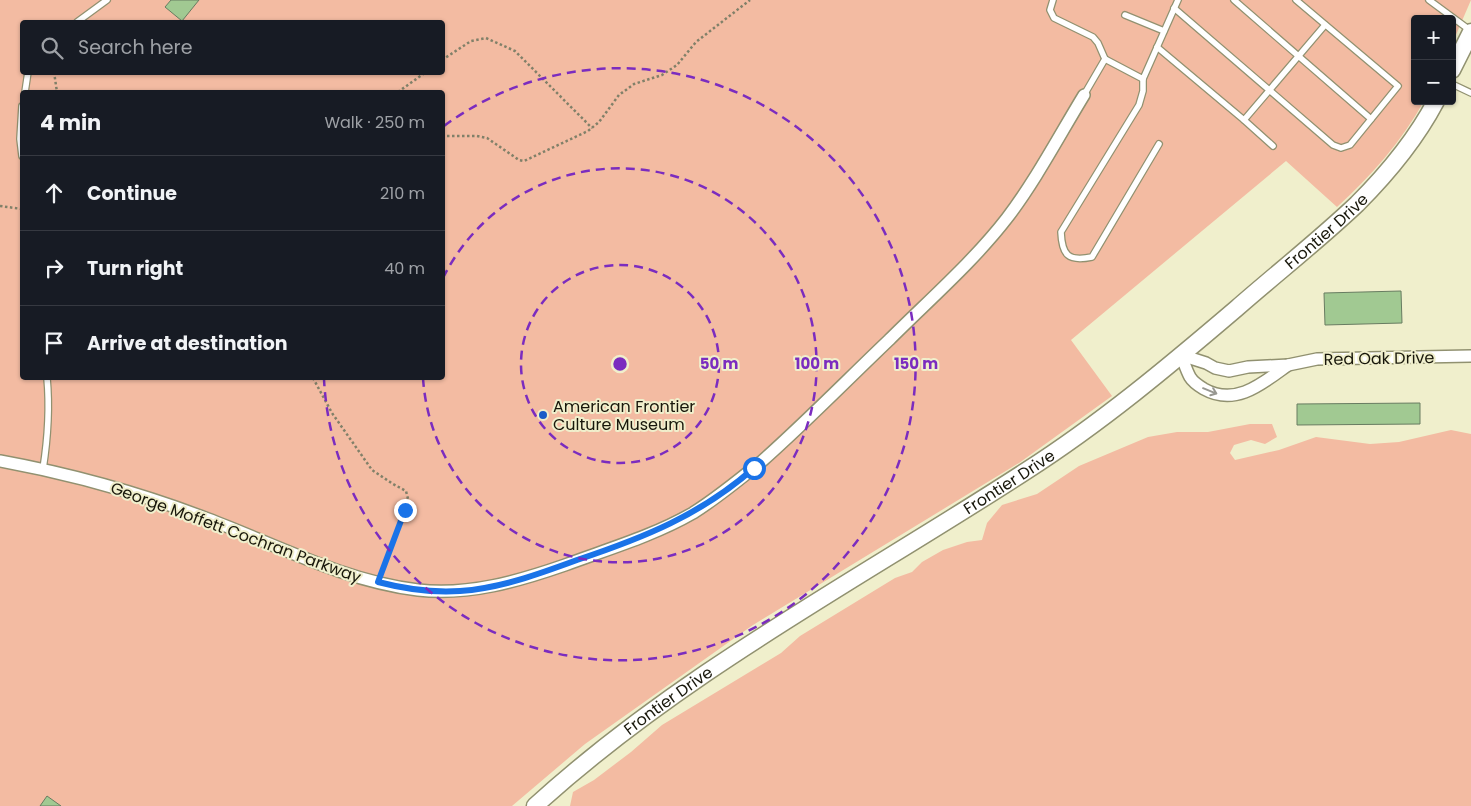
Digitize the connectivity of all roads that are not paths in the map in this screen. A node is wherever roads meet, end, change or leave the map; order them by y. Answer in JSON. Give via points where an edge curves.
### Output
{"nodes":[{"id":1,"x":106,"y":0,"type":"edge"},
{"id":2,"x":1053,"y":0,"type":"edge"},
{"id":3,"x":1178,"y":0,"type":"edge"},
{"id":4,"x":1234,"y":0,"type":"edge"},
{"id":5,"x":1296,"y":0,"type":"edge"},
{"id":6,"x":1428,"y":0,"type":"edge"},
{"id":7,"x":1174,"y":8,"type":"junction"},
{"id":8,"x":1125,"y":15,"type":"dead end"},
{"id":9,"x":80,"y":20,"type":"edge"},
{"id":10,"x":1325,"y":24,"type":"junction"},
{"id":11,"x":1164,"y":31,"type":"junction"},
{"id":12,"x":1471,"y":32,"type":"edge"},
{"id":13,"x":1157,"y":47,"type":"junction"},
{"id":14,"x":1297,"y":56,"type":"junction"},
{"id":15,"x":1105,"y":59,"type":"junction"},
{"id":16,"x":1456,"y":62,"type":"edge"},
{"id":17,"x":28,"y":75,"type":"edge"},
{"id":18,"x":1143,"y":79,"type":"junction"},
{"id":19,"x":1456,"y":86,"type":"edge"},
{"id":20,"x":25,"y":90,"type":"edge"},
{"id":21,"x":1268,"y":90,"type":"junction"},
{"id":22,"x":1471,"y":93,"type":"edge"},
{"id":23,"x":1084,"y":96,"type":"joint"},
{"id":24,"x":1433,"y":105,"type":"edge"},
{"id":25,"x":1371,"y":119,"type":"junction"},
{"id":26,"x":1244,"y":120,"type":"junction"},
{"id":27,"x":1159,"y":144,"type":"dead end"},
{"id":28,"x":1273,"y":146,"type":"dead end"},
{"id":29,"x":1181,"y":355,"type":"junction"},
{"id":30,"x":1471,"y":356,"type":"edge"},
{"id":31,"x":1288,"y":365,"type":"junction"},
{"id":32,"x":47,"y":380,"type":"edge"},
{"id":33,"x":0,"y":461,"type":"edge"},
{"id":34,"x":43,"y":469,"type":"junction"},
{"id":35,"x":534,"y":806,"type":"edge"}],
"edges":[{"from":1,"to":9,"type":"lane"},
{"from":2,"to":15,"type":"lane","via":[[1050,10],[1054,17],[1093,37]]},
{"from":3,"to":7,"type":"lane"},
{"from":4,"to":14,"type":"lane"},
{"from":5,"to":10,"type":"lane"},
{"from":6,"to":12,"type":"lane"},
{"from":7,"to":11,"type":"lane"},
{"from":7,"to":21,"type":"lane"},
{"from":8,"to":11,"type":"lane"},
{"from":10,"to":14,"type":"lane"},
{"from":10,"to":25,"type":"lane","via":[[1398,86]]},
{"from":11,"to":13,"type":"lane"},
{"from":12,"to":16,"type":"street"},
{"from":13,"to":18,"type":"lane"},
{"from":13,"to":26,"type":"lane"},
{"from":14,"to":21,"type":"lane"},
{"from":14,"to":25,"type":"lane"},
{"from":15,"to":18,"type":"lane"},
{"from":15,"to":23,"type":"lane"},
{"from":17,"to":20,"type":"lane"},
{"from":18,"to":27,"type":"lane","via":[[1139,105],[1061,232],[1061,245],[1068,256],[1078,260],[1092,257]]},
{"from":19,"to":22,"type":"lane"},
{"from":21,"to":25,"type":"lane","via":[[1333,145],[1341,148],[1350,145]]},
{"from":21,"to":26,"type":"lane"},
{"from":23,"to":34,"type":"street","name":"George Moffett Cochran Parkway","via":[[1024,194],[976,254],[792,435],[744,477],[684,518],[554,569],[507,583],[462,591],[403,588],[323,566],[149,498]]},
{"from":24,"to":29,"type":"street","name":"Frontier Drive","via":[[1407,147],[1363,198]]},
{"from":26,"to":28,"type":"lane"},
{"from":29,"to":31,"type":"street","name":"Red Oak Drive","via":[[1229,371]]},
{"from":29,"to":31,"type":"street","name":"Red Oak Drive","one_way":true,"via":[[1190,377],[1208,391],[1221,395],[1257,388]]},
{"from":29,"to":35,"type":"street","name":"Frontier Drive","via":[[1120,406],[1027,471],[699,678],[583,764]]},
{"from":30,"to":31,"type":"street","name":"Red Oak Drive","via":[[1317,359]]},
{"from":32,"to":34,"type":"lane","via":[[49,436]]},
{"from":33,"to":34,"type":"street","name":"George Moffett Cochran Parkway"}]}
